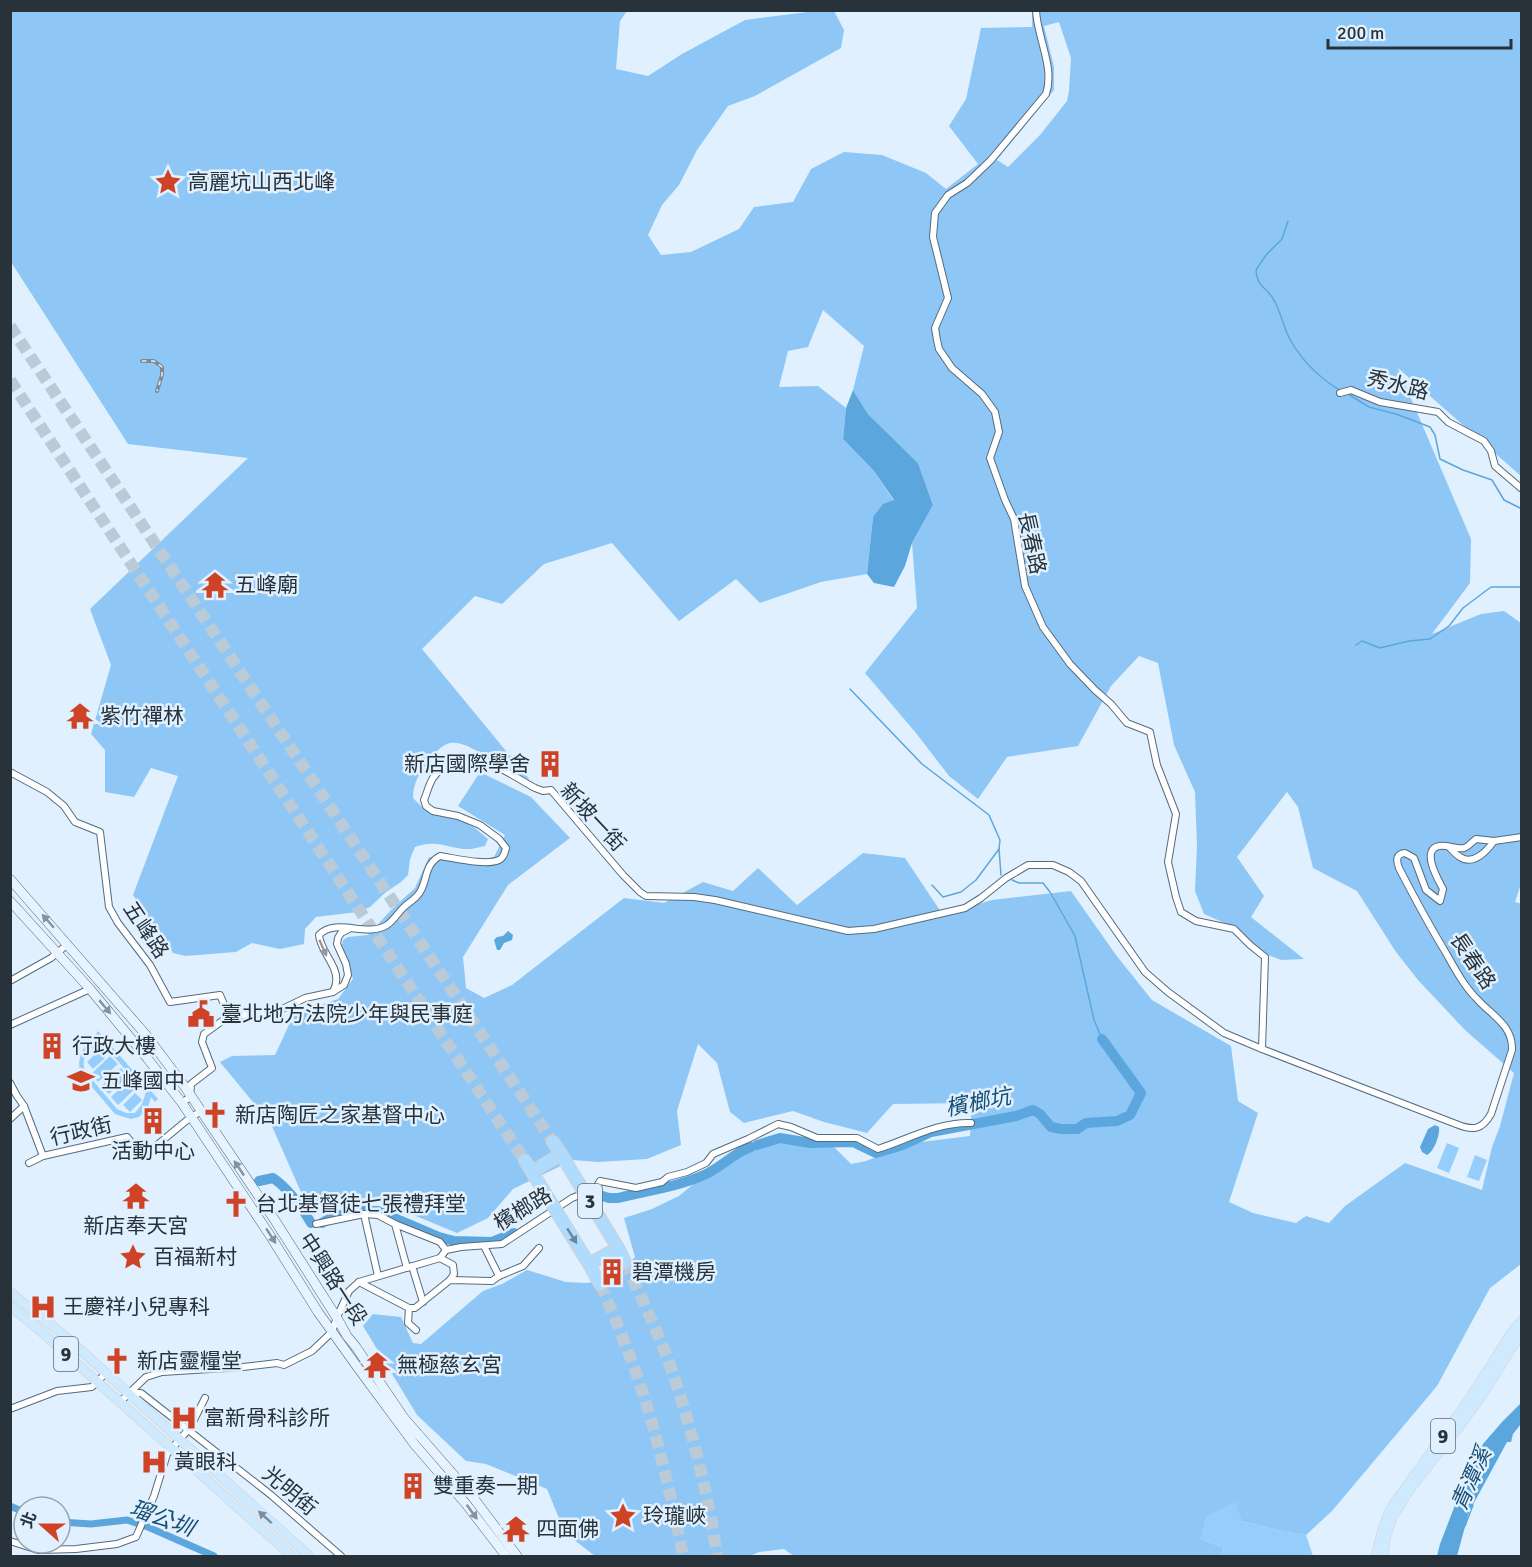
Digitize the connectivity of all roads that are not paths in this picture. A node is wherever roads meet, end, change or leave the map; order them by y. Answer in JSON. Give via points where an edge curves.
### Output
{"nodes":[{"id":1,"x":1036,"y":10,"type":"edge"},
{"id":2,"x":1340,"y":393,"type":"dead end"},
{"id":3,"x":1521,"y":489,"type":"edge"},
{"id":4,"x":10,"y":772,"type":"edge"},
{"id":5,"x":1521,"y":837,"type":"edge"},
{"id":6,"x":1494,"y":841,"type":"junction"},
{"id":7,"x":1448,"y":846,"type":"junction"},
{"id":8,"x":1006,"y":878,"type":"joint"},
{"id":9,"x":10,"y":879,"type":"edge"},
{"id":10,"x":10,"y":901,"type":"edge"},
{"id":11,"x":350,"y":929,"type":"junction"},
{"id":12,"x":68,"y":944,"type":"junction"},
{"id":13,"x":57,"y":953,"type":"junction"},
{"id":14,"x":10,"y":981,"type":"edge"},
{"id":15,"x":90,"y":989,"type":"junction"},
{"id":16,"x":333,"y":992,"type":"junction"},
{"id":17,"x":229,"y":1016,"type":"junction"},
{"id":18,"x":10,"y":1025,"type":"edge"},
{"id":19,"x":1262,"y":1049,"type":"junction"},
{"id":20,"x":10,"y":1083,"type":"edge"},
{"id":21,"x":190,"y":1096,"type":"junction"},
{"id":22,"x":182,"y":1103,"type":"junction"},
{"id":23,"x":24,"y":1106,"type":"junction"},
{"id":24,"x":201,"y":1111,"type":"junction"},
{"id":25,"x":192,"y":1117,"type":"junction"},
{"id":26,"x":10,"y":1119,"type":"edge"},
{"id":27,"x":971,"y":1123,"type":"dead end"},
{"id":28,"x":553,"y":1142,"type":"tunnel mouth"},
{"id":29,"x":561,"y":1154,"type":"junction"},
{"id":30,"x":43,"y":1156,"type":"junction"},
{"id":31,"x":525,"y":1161,"type":"tunnel mouth"},
{"id":32,"x":29,"y":1163,"type":"dead end"},
{"id":33,"x":532,"y":1172,"type":"junction"},
{"id":34,"x":363,"y":1214,"type":"junction"},
{"id":35,"x":316,"y":1224,"type":"dead end"},
{"id":36,"x":395,"y":1224,"type":"junction"},
{"id":37,"x":484,"y":1246,"type":"junction"},
{"id":38,"x":539,"y":1248,"type":"dead end"},
{"id":39,"x":618,"y":1248,"type":"junction"},
{"id":40,"x":446,"y":1250,"type":"junction"},
{"id":41,"x":440,"y":1258,"type":"junction"},
{"id":42,"x":625,"y":1262,"type":"tunnel mouth"},
{"id":43,"x":589,"y":1264,"type":"junction"},
{"id":44,"x":409,"y":1267,"type":"junction"},
{"id":45,"x":378,"y":1276,"type":"junction"},
{"id":46,"x":499,"y":1276,"type":"junction"},
{"id":47,"x":450,"y":1280,"type":"junction"},
{"id":48,"x":359,"y":1282,"type":"junction"},
{"id":49,"x":600,"y":1284,"type":"tunnel mouth"},
{"id":50,"x":10,"y":1292,"type":"edge"},
{"id":51,"x":423,"y":1302,"type":"junction"},
{"id":52,"x":10,"y":1306,"type":"edge"},
{"id":53,"x":409,"y":1308,"type":"junction"},
{"id":54,"x":337,"y":1318,"type":"junction"},
{"id":55,"x":1521,"y":1320,"type":"edge"},
{"id":56,"x":416,"y":1330,"type":"dead end"},
{"id":57,"x":332,"y":1332,"type":"junction"},
{"id":58,"x":1521,"y":1332,"type":"edge"},
{"id":59,"x":106,"y":1372,"type":"junction"},
{"id":60,"x":98,"y":1382,"type":"junction"},
{"id":61,"x":129,"y":1393,"type":"junction"},
{"id":62,"x":205,"y":1398,"type":"dead end"},
{"id":63,"x":120,"y":1402,"type":"junction"},
{"id":64,"x":10,"y":1409,"type":"edge"},
{"id":65,"x":194,"y":1420,"type":"dead end"},
{"id":66,"x":188,"y":1430,"type":"junction"},
{"id":67,"x":179,"y":1440,"type":"junction"},
{"id":68,"x":171,"y":1448,"type":"junction"},
{"id":69,"x":10,"y":1541,"type":"edge"},
{"id":70,"x":516,"y":1556,"type":"edge"},
{"id":71,"x":292,"y":1557,"type":"edge"},
{"id":72,"x":309,"y":1557,"type":"edge"},
{"id":73,"x":341,"y":1557,"type":"edge"},
{"id":74,"x":506,"y":1557,"type":"edge"},
{"id":75,"x":1376,"y":1557,"type":"edge"},
{"id":76,"x":1383,"y":1557,"type":"edge"}],
"edges":[{"from":1,"to":19,"type":"street","name":"長春路","via":[[1047,60],[1046,94],[992,159],[948,195],[934,213],[933,237],[948,298],[935,328],[939,350],[995,412],[999,432],[990,458],[1014,519],[1025,586],[1043,627],[1070,664],[1128,723],[1150,732],[1157,765],[1176,814],[1168,862],[1181,912],[1196,921],[1234,929],[1264,957]]},
{"from":2,"to":3,"type":"street","name":"秀水路","via":[[1351,390],[1380,402],[1438,412],[1448,422],[1484,441],[1495,466]]},
{"from":4,"to":17,"type":"street","name":"五峰路","via":[[47,792],[75,822],[100,832],[109,907],[150,964],[170,1002],[220,995]]},
{"from":5,"to":6,"type":"street"},
{"from":6,"to":7,"type":"street","via":[[1476,839],[1464,848]]},
{"from":6,"to":7,"type":"street","via":[[1472,860],[1462,859]]},
{"from":7,"to":19,"type":"street","name":"長春路","via":[[1434,848],[1432,853],[1431,865],[1443,889],[1440,901],[1426,890],[1414,858],[1405,853],[1397,861],[1463,980],[1476,999],[1508,1030],[1512,1040],[1504,1077],[1486,1122],[1480,1127],[1463,1127]]},
{"from":8,"to":11,"type":"street","name":"新坡一街","via":[[965,908],[848,932],[715,900],[646,896],[623,875],[551,790],[535,788],[482,759],[458,757],[432,779],[424,800],[426,806],[480,825],[506,848],[503,856],[490,862],[440,856],[433,860],[415,899],[386,926]]},
{"from":8,"to":19,"type":"street","name":"長春路","via":[[1028,865],[1053,865],[1069,872],[1081,881],[1145,972],[1224,1033]]},
{"from":12,"to":9,"type":"street","name":"中興路一段","one_way":true},
{"from":10,"to":13,"type":"street","name":"中興路一段"},
{"from":11,"to":16,"type":"street","via":[[341,933],[337,944],[348,975],[344,985]]},
{"from":11,"to":16,"type":"street","name":"新坡一街","one_way":true,"via":[[332,928],[319,935],[337,981]]},
{"from":12,"to":13,"type":"street"},
{"from":12,"to":21,"type":"street","name":"中興路一段","via":[[146,1035]]},
{"from":13,"to":14,"type":"street"},
{"from":13,"to":15,"type":"street","name":"中興路一段"},
{"from":15,"to":18,"type":"street"},
{"from":15,"to":22,"type":"street","name":"中興路一段","one_way":true},
{"from":16,"to":17,"type":"street","via":[[305,998],[274,1013]]},
{"from":17,"to":21,"type":"street","via":[[204,1034],[202,1042],[212,1068],[191,1084]]},
{"from":20,"to":23,"type":"street"},
{"from":21,"to":22,"type":"street"},
{"from":21,"to":24,"type":"street","name":"中興路一段"},
{"from":22,"to":25,"type":"street","name":"中興路一段"},
{"from":23,"to":26,"type":"street"},
{"from":23,"to":30,"type":"street"},
{"from":24,"to":25,"type":"street"},
{"from":54,"to":24,"type":"street","name":"中興路一段","one_way":true},
{"from":25,"to":30,"type":"street","name":"行政街","via":[[141,1154],[127,1137]]},
{"from":25,"to":57,"type":"street","name":"中興路一段","one_way":true},
{"from":27,"to":37,"type":"street","name":"檳榔路","via":[[940,1126],[878,1149],[858,1138],[817,1138],[778,1124],[662,1182],[636,1188],[600,1180],[595,1189],[572,1198],[502,1244]]},
{"from":28,"to":29,"type":"highway","number":"3"},
{"from":29,"to":33,"type":"highway"},
{"from":29,"to":39,"type":"highway","number":"3","bridge":true},
{"from":30,"to":32,"type":"street","name":"行政街"},
{"from":31,"to":33,"type":"highway","number":"3"},
{"from":33,"to":43,"type":"highway","number":"3","one_way":true,"bridge":true},
{"from":34,"to":35,"type":"street"},
{"from":34,"to":36,"type":"street","via":[[378,1215]]},
{"from":34,"to":45,"type":"street"},
{"from":36,"to":40,"type":"street","via":[[440,1242]]},
{"from":36,"to":44,"type":"street"},
{"from":37,"to":40,"type":"street","name":"檳榔路"},
{"from":37,"to":46,"type":"street"},
{"from":38,"to":46,"type":"street","via":[[523,1266]]},
{"from":39,"to":42,"type":"highway","number":"3"},
{"from":39,"to":43,"type":"highway"},
{"from":40,"to":41,"type":"street"},
{"from":41,"to":44,"type":"street"},
{"from":41,"to":47,"type":"street","via":[[453,1265]]},
{"from":43,"to":49,"type":"highway","number":"3"},
{"from":44,"to":45,"type":"street"},
{"from":44,"to":51,"type":"street"},
{"from":45,"to":48,"type":"street"},
{"from":46,"to":47,"type":"street","via":[[492,1281]]},
{"from":47,"to":51,"type":"street"},
{"from":48,"to":53,"type":"street"},
{"from":48,"to":54,"type":"street","via":[[349,1291]]},
{"from":50,"to":59,"type":"main road","number":"9"},
{"from":51,"to":53,"type":"street"},
{"from":52,"to":60,"type":"main road","number":"9"},
{"from":53,"to":56,"type":"street","via":[[408,1323]]},
{"from":54,"to":57,"type":"street"},
{"from":54,"to":70,"type":"street","name":"中興路一段","via":[[404,1418],[472,1496]]},
{"from":55,"to":75,"type":"main road","number":"9","via":[[1387,1514]]},
{"from":57,"to":61,"type":"street","via":[[312,1351],[284,1365],[162,1372],[146,1377]]},
{"from":57,"to":74,"type":"street","name":"中興路一段","one_way":true,"via":[[373,1390]]},
{"from":58,"to":76,"type":"main road","number":"9","via":[[1480,1398],[1394,1516]]},
{"from":59,"to":60,"type":"street"},
{"from":59,"to":61,"type":"main road","number":"9"},
{"from":60,"to":63,"type":"main road","number":"9"},
{"from":60,"to":64,"type":"street","via":[[57,1391]]},
{"from":61,"to":63,"type":"street"},
{"from":61,"to":66,"type":"street","name":"光明街","via":[[141,1393]]},
{"from":61,"to":67,"type":"main road","number":"9"},
{"from":62,"to":65,"type":"street"},
{"from":63,"to":68,"type":"main road","number":"9"},
{"from":66,"to":67,"type":"street"},
{"from":66,"to":73,"type":"street","name":"光明街"},
{"from":67,"to":68,"type":"street"},
{"from":72,"to":67,"type":"main road","number":"9","one_way":true},
{"from":68,"to":69,"type":"street","via":[[136,1537],[75,1550],[38,1550]]},
{"from":68,"to":71,"type":"main road","number":"9"}]}
